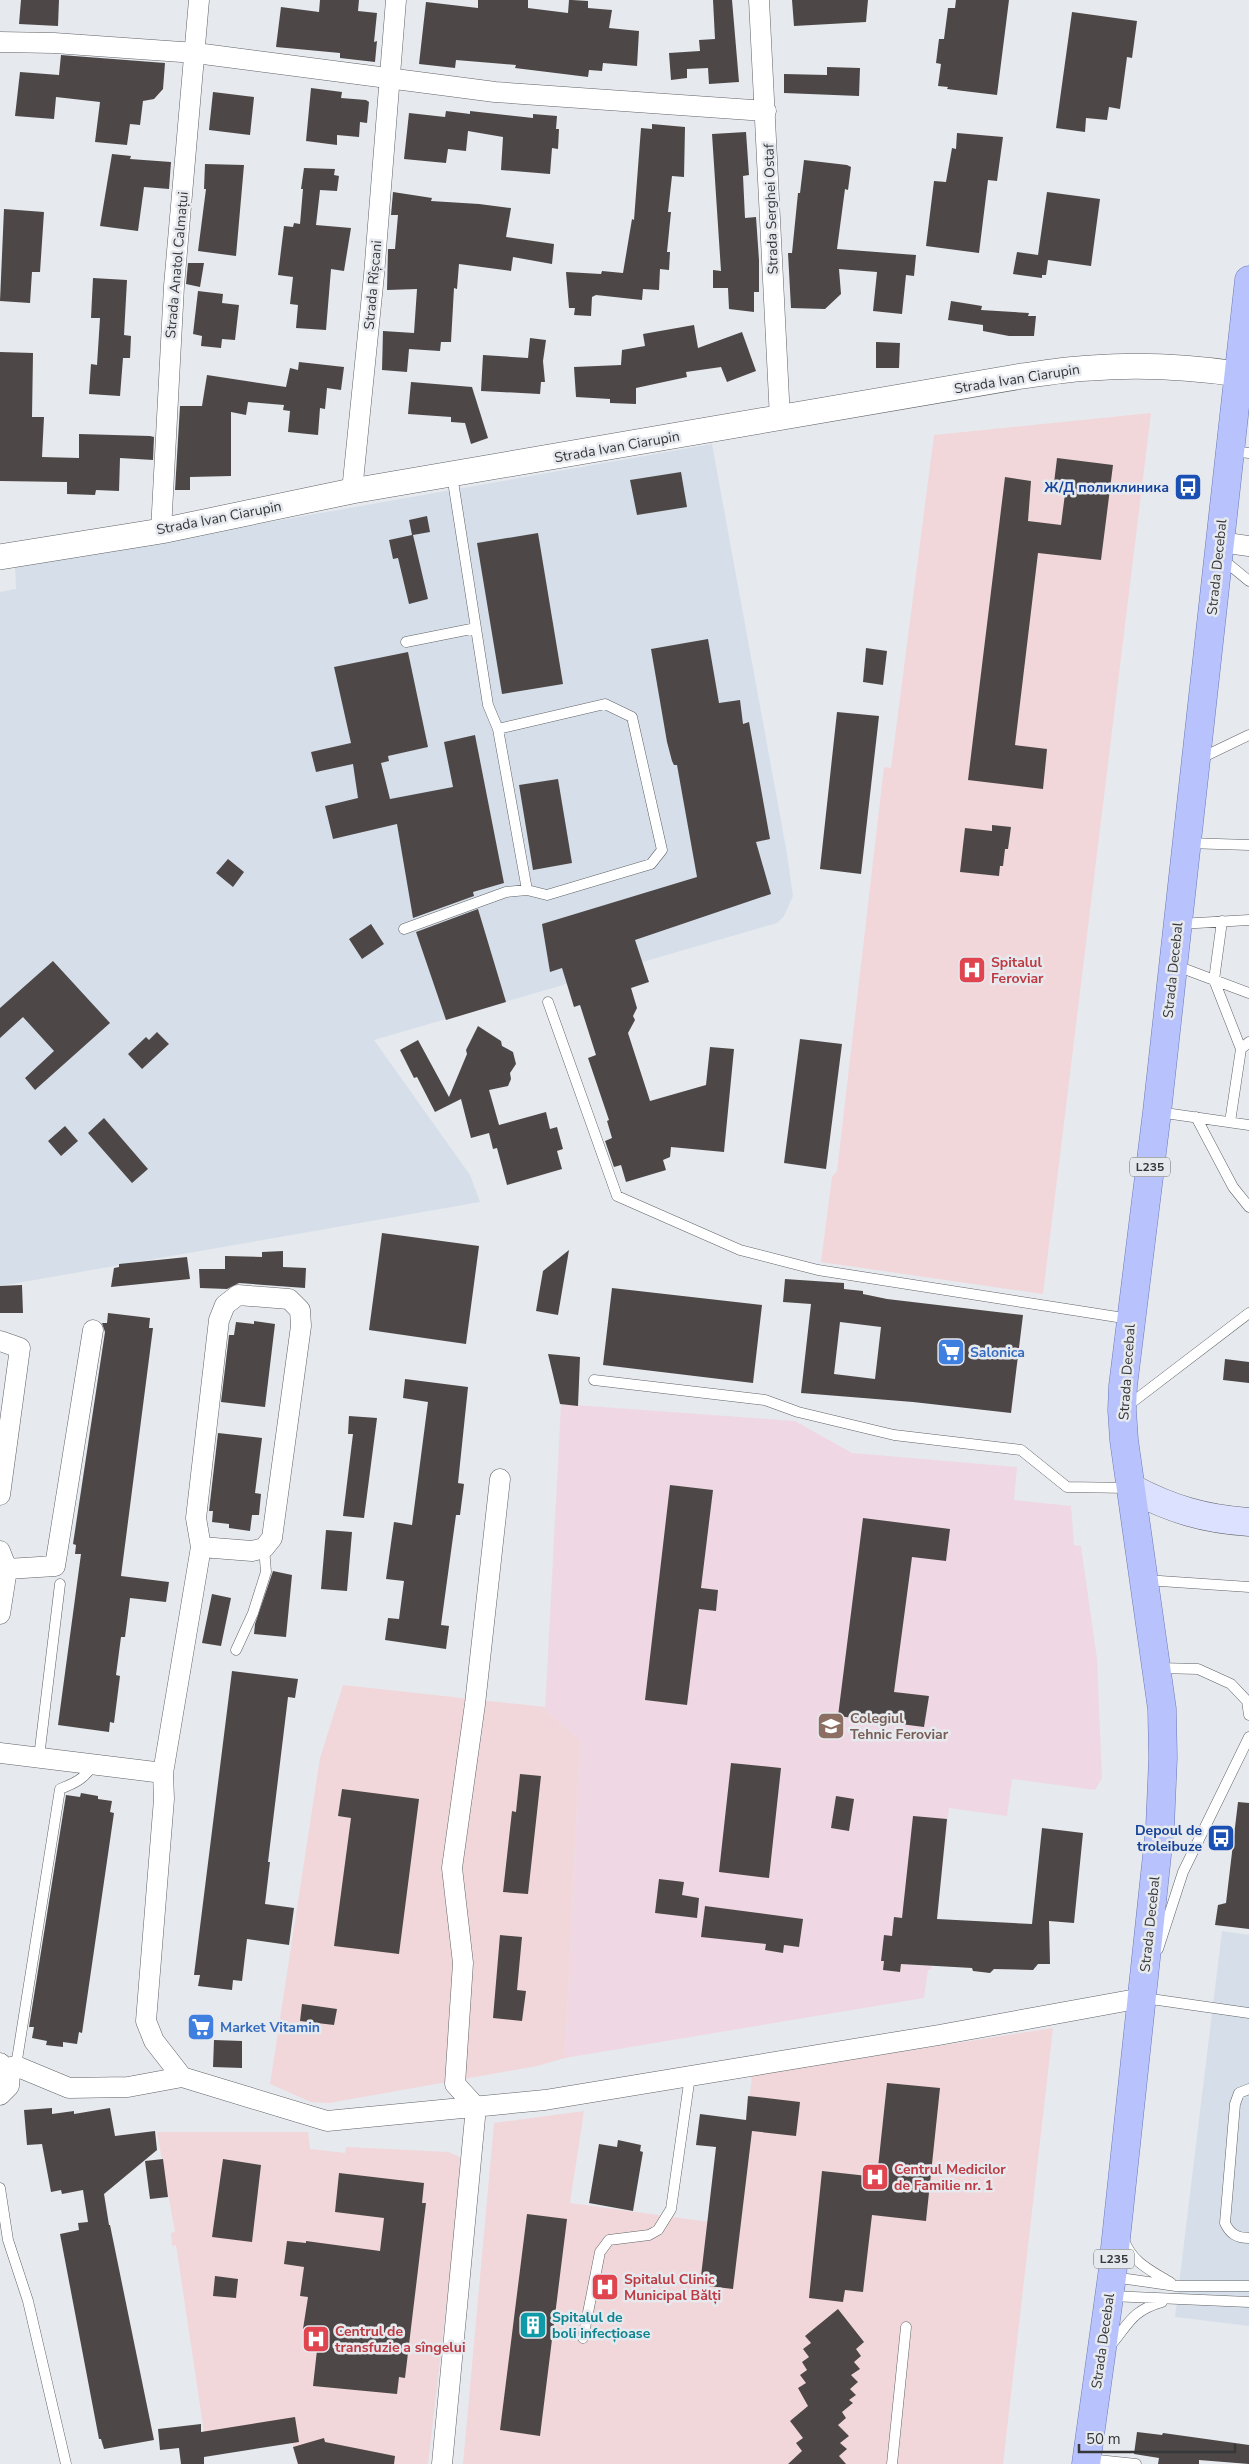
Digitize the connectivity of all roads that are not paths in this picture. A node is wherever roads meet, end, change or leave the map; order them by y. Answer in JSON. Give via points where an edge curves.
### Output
{"nodes":[{"id":1,"x":199,"y":0,"type":"edge"},
{"id":2,"x":396,"y":0,"type":"edge"},
{"id":3,"x":759,"y":0,"type":"edge"},
{"id":4,"x":0,"y":42,"type":"edge"},
{"id":5,"x":196,"y":53,"type":"junction"},
{"id":6,"x":389,"y":78,"type":"junction"},
{"id":7,"x":766,"y":111,"type":"junction"},
{"id":8,"x":1249,"y":280,"type":"edge"},
{"id":9,"x":1246,"y":332,"type":"edge"},
{"id":10,"x":1238,"y":374,"type":"junction"},
{"id":11,"x":780,"y":419,"type":"junction"},
{"id":12,"x":1239,"y":452,"type":"edge"},
{"id":13,"x":452,"y":474,"type":"junction"},
{"id":14,"x":352,"y":491,"type":"junction"},
{"id":15,"x":161,"y":531,"type":"junction"},
{"id":16,"x":1249,"y":546,"type":"edge"},
{"id":17,"x":1219,"y":549,"type":"junction"},
{"id":18,"x":0,"y":557,"type":"edge"},
{"id":19,"x":1249,"y":581,"type":"edge"},
{"id":20,"x":476,"y":628,"type":"junction"},
{"id":21,"x":406,"y":642,"type":"dead end"},
{"id":22,"x":498,"y":729,"type":"junction"},
{"id":23,"x":1249,"y":735,"type":"edge"},
{"id":24,"x":1196,"y":761,"type":"junction"},
{"id":25,"x":1186,"y":843,"type":"junction"},
{"id":26,"x":1249,"y":845,"type":"edge"},
{"id":27,"x":527,"y":890,"type":"junction"},
{"id":28,"x":1249,"y":920,"type":"edge"},
{"id":29,"x":1222,"y":921,"type":"junction"},
{"id":30,"x":1178,"y":924,"type":"junction"},
{"id":31,"x":404,"y":929,"type":"dead end"},
{"id":32,"x":1173,"y":965,"type":"junction"},
{"id":33,"x":1214,"y":980,"type":"junction"},
{"id":34,"x":1249,"y":993,"type":"edge"},
{"id":35,"x":548,"y":1002,"type":"dead end"},
{"id":36,"x":1245,"y":1045,"type":"edge"},
{"id":37,"x":1157,"y":1112,"type":"junction"},
{"id":38,"x":1196,"y":1117,"type":"junction"},
{"id":39,"x":1230,"y":1122,"type":"junction"},
{"id":40,"x":1249,"y":1125,"type":"edge"},
{"id":41,"x":1249,"y":1207,"type":"edge"},
{"id":42,"x":1249,"y":1313,"type":"edge"},
{"id":43,"x":1131,"y":1319,"type":"junction"},
{"id":44,"x":93,"y":1330,"type":"dead end"},
{"id":45,"x":0,"y":1341,"type":"edge"},
{"id":46,"x":594,"y":1380,"type":"dead end"},
{"id":47,"x":1122,"y":1410,"type":"junction"},
{"id":48,"x":500,"y":1479,"type":"dead end"},
{"id":49,"x":1131,"y":1488,"type":"junction"},
{"id":50,"x":0,"y":1495,"type":"edge"},
{"id":51,"x":1249,"y":1522,"type":"edge"},
{"id":52,"x":201,"y":1547,"type":"junction"},
{"id":53,"x":264,"y":1548,"type":"junction"},
{"id":54,"x":2,"y":1556,"type":"edge"},
{"id":55,"x":1144,"y":1580,"type":"junction"},
{"id":56,"x":60,"y":1584,"type":"dead end"},
{"id":57,"x":1249,"y":1587,"type":"edge"},
{"id":58,"x":0,"y":1614,"type":"edge"},
{"id":59,"x":236,"y":1650,"type":"dead end"},
{"id":60,"x":1158,"y":1668,"type":"junction"},
{"id":61,"x":1249,"y":1715,"type":"edge"},
{"id":62,"x":1249,"y":1737,"type":"edge"},
{"id":63,"x":0,"y":1753,"type":"edge"},
{"id":64,"x":39,"y":1756,"type":"junction"},
{"id":65,"x":92,"y":1766,"type":"junction"},
{"id":66,"x":163,"y":1773,"type":"junction"},
{"id":67,"x":1142,"y":1998,"type":"junction"},
{"id":68,"x":1249,"y":2013,"type":"edge"},
{"id":69,"x":8,"y":2066,"type":"edge"},
{"id":70,"x":690,"y":2076,"type":"junction"},
{"id":71,"x":182,"y":2077,"type":"junction"},
{"id":72,"x":1249,"y":2089,"type":"edge"},
{"id":73,"x":0,"y":2095,"type":"edge"},
{"id":74,"x":476,"y":2107,"type":"junction"},
{"id":75,"x":0,"y":2188,"type":"edge"},
{"id":76,"x":1118,"y":2223,"type":"junction"},
{"id":77,"x":1249,"y":2238,"type":"edge"},
{"id":78,"x":1111,"y":2286,"type":"junction"},
{"id":79,"x":1176,"y":2286,"type":"junction"},
{"id":80,"x":1249,"y":2286,"type":"edge"},
{"id":81,"x":1168,"y":2300,"type":"junction"},
{"id":82,"x":1249,"y":2302,"type":"edge"},
{"id":83,"x":906,"y":2327,"type":"dead end"},
{"id":84,"x":583,"y":2338,"type":"dead end"},
{"id":85,"x":1101,"y":2356,"type":"junction"},
{"id":86,"x":1087,"y":2461,"type":"edge"},
{"id":87,"x":66,"y":2464,"type":"edge"},
{"id":88,"x":442,"y":2464,"type":"edge"},
{"id":89,"x":892,"y":2464,"type":"edge"},
{"id":90,"x":1136,"y":2464,"type":"edge"}],
"edges":[{"from":1,"to":5,"type":"street","name":"Strada Anatol Calmațui"},
{"from":2,"to":6,"type":"street","name":"Strada Rîșcani"},
{"from":3,"to":7,"type":"street","name":"Strada Serghei Ostaf"},
{"from":4,"to":5,"type":"street"},
{"from":5,"to":6,"type":"street"},
{"from":5,"to":15,"type":"street","name":"Strada Anatol Calmațui","via":[[174,286]]},
{"from":6,"to":7,"type":"street","via":[[541,97]]},
{"from":6,"to":14,"type":"street","name":"Strada Rîșcani","via":[[374,275]]},
{"from":7,"to":11,"type":"street","name":"Strada Serghei Ostaf"},
{"from":8,"to":9,"type":"main road","name":"Strada Decebal","number":"L235"},
{"from":9,"to":10,"type":"main road","name":"Strada Decebal","number":"L235"},
{"from":10,"to":11,"type":"street","name":"Strada Ivan Ciarupin","via":[[1162,367],[1092,368],[1022,376]]},
{"from":10,"to":12,"type":"main road","name":"Strada Decebal","number":"L235"},
{"from":11,"to":13,"type":"street","name":"Strada Ivan Ciarupin"},
{"from":12,"to":17,"type":"main road","name":"Strada Decebal","number":"L235"},
{"from":13,"to":14,"type":"street","name":"Strada Ivan Ciarupin"},
{"from":13,"to":20,"type":"lane"},
{"from":14,"to":15,"type":"street","name":"Strada Ivan Ciarupin"},
{"from":15,"to":18,"type":"street","name":"Strada Ivan Ciarupin"},
{"from":16,"to":17,"type":"street"},
{"from":17,"to":19,"type":"lane"},
{"from":17,"to":24,"type":"main road","name":"Strada Decebal","number":"L235"},
{"from":20,"to":21,"type":"lane"},
{"from":20,"to":22,"type":"lane","via":[[488,705]]},
{"from":22,"to":27,"type":"lane"},
{"from":22,"to":27,"type":"lane","via":[[605,704],[632,718],[662,850],[651,864],[547,895]]},
{"from":23,"to":24,"type":"lane"},
{"from":24,"to":25,"type":"main road","name":"Strada Decebal","number":"L235"},
{"from":25,"to":26,"type":"lane"},
{"from":25,"to":30,"type":"main road","name":"Strada Decebal","number":"L235"},
{"from":27,"to":31,"type":"lane","via":[[506,892]]},
{"from":28,"to":29,"type":"lane"},
{"from":29,"to":30,"type":"lane"},
{"from":29,"to":33,"type":"lane"},
{"from":30,"to":32,"type":"main road","name":"Strada Decebal","number":"L235"},
{"from":32,"to":33,"type":"lane"},
{"from":32,"to":37,"type":"main road","name":"Strada Decebal","number":"L235"},
{"from":33,"to":34,"type":"lane"},
{"from":33,"to":36,"type":"lane"},
{"from":35,"to":43,"type":"lane","via":[[617,1196],[740,1250],[818,1270]]},
{"from":36,"to":39,"type":"lane"},
{"from":37,"to":38,"type":"lane"},
{"from":37,"to":43,"type":"main road","name":"Strada Decebal","number":"L235"},
{"from":38,"to":39,"type":"lane"},
{"from":38,"to":41,"type":"lane","via":[[1232,1187]]},
{"from":39,"to":40,"type":"lane"},
{"from":42,"to":47,"type":"lane"},
{"from":43,"to":47,"type":"main road","name":"Strada Decebal","number":"L235"},
{"from":44,"to":54,"type":"street","via":[[55,1566]]},
{"from":45,"to":50,"type":"street","via":[[20,1348]]},
{"from":46,"to":49,"type":"lane","via":[[765,1400],[798,1412],[894,1435],[1021,1450],[1067,1487]]},
{"from":47,"to":49,"type":"main road","name":"Strada Decebal","number":"L235"},
{"from":48,"to":74,"type":"street","via":[[475,1704],[452,1868],[463,1963],[455,2084]]},
{"from":49,"to":51,"type":"main road","via":[[1196,1516]]},
{"from":49,"to":55,"type":"main road","name":"Strada Decebal","number":"L235"},
{"from":52,"to":53,"type":"street","via":[[252,1551]]},
{"from":52,"to":53,"type":"street","via":[[196,1518],[219,1320],[225,1305],[238,1295],[289,1299],[300,1310],[301,1326],[272,1538]]},
{"from":52,"to":66,"type":"street"},
{"from":53,"to":59,"type":"lane","via":[[266,1572],[253,1613]]},
{"from":54,"to":58,"type":"street"},
{"from":55,"to":57,"type":"lane"},
{"from":55,"to":60,"type":"main road","name":"Strada Decebal","number":"L235"},
{"from":56,"to":64,"type":"lane"},
{"from":60,"to":61,"type":"lane","via":[[1198,1669],[1231,1684],[1247,1701]]},
{"from":60,"to":67,"type":"main road","name":"Strada Decebal","number":"L235","via":[[1163,1758],[1160,1827]]},
{"from":62,"to":67,"type":"lane","via":[[1183,1872]]},
{"from":63,"to":64,"type":"street"},
{"from":64,"to":65,"type":"street"},
{"from":65,"to":66,"type":"street"},
{"from":65,"to":69,"type":"lane","via":[[86,1776],[60,1789]]},
{"from":66,"to":71,"type":"street","via":[[164,1799],[146,2021],[154,2041]]},
{"from":67,"to":68,"type":"lane"},
{"from":67,"to":70,"type":"street"},
{"from":67,"to":76,"type":"main road","name":"Strada Decebal","number":"L235"},
{"from":69,"to":71,"type":"street","via":[[69,2088],[128,2087]]},
{"from":69,"to":73,"type":"street","via":[[9,2086]]},
{"from":70,"to":74,"type":"street","via":[[545,2100]]},
{"from":70,"to":84,"type":"lane","via":[[671,2209],[658,2230],[649,2235],[609,2240],[600,2252]]},
{"from":71,"to":74,"type":"street","via":[[328,2121]]},
{"from":72,"to":77,"type":"lane","via":[[1239,2092],[1235,2104],[1225,2223],[1229,2231],[1240,2238]]},
{"from":74,"to":88,"type":"street"},
{"from":75,"to":87,"type":"lane","via":[[8,2240],[28,2301]]},
{"from":76,"to":78,"type":"main road","name":"Strada Decebal","number":"L235"},
{"from":76,"to":79,"type":"lane","via":[[1127,2250],[1138,2263]]},
{"from":78,"to":79,"type":"lane"},
{"from":78,"to":81,"type":"lane"},
{"from":78,"to":85,"type":"main road","name":"Strada Decebal","number":"L235"},
{"from":79,"to":80,"type":"lane"},
{"from":81,"to":82,"type":"lane"},
{"from":81,"to":85,"type":"lane","via":[[1144,2307],[1129,2320]]},
{"from":83,"to":89,"type":"lane"},
{"from":85,"to":86,"type":"main road","name":"Strada Decebal","number":"L235"},
{"from":86,"to":90,"type":"lane"}]}
